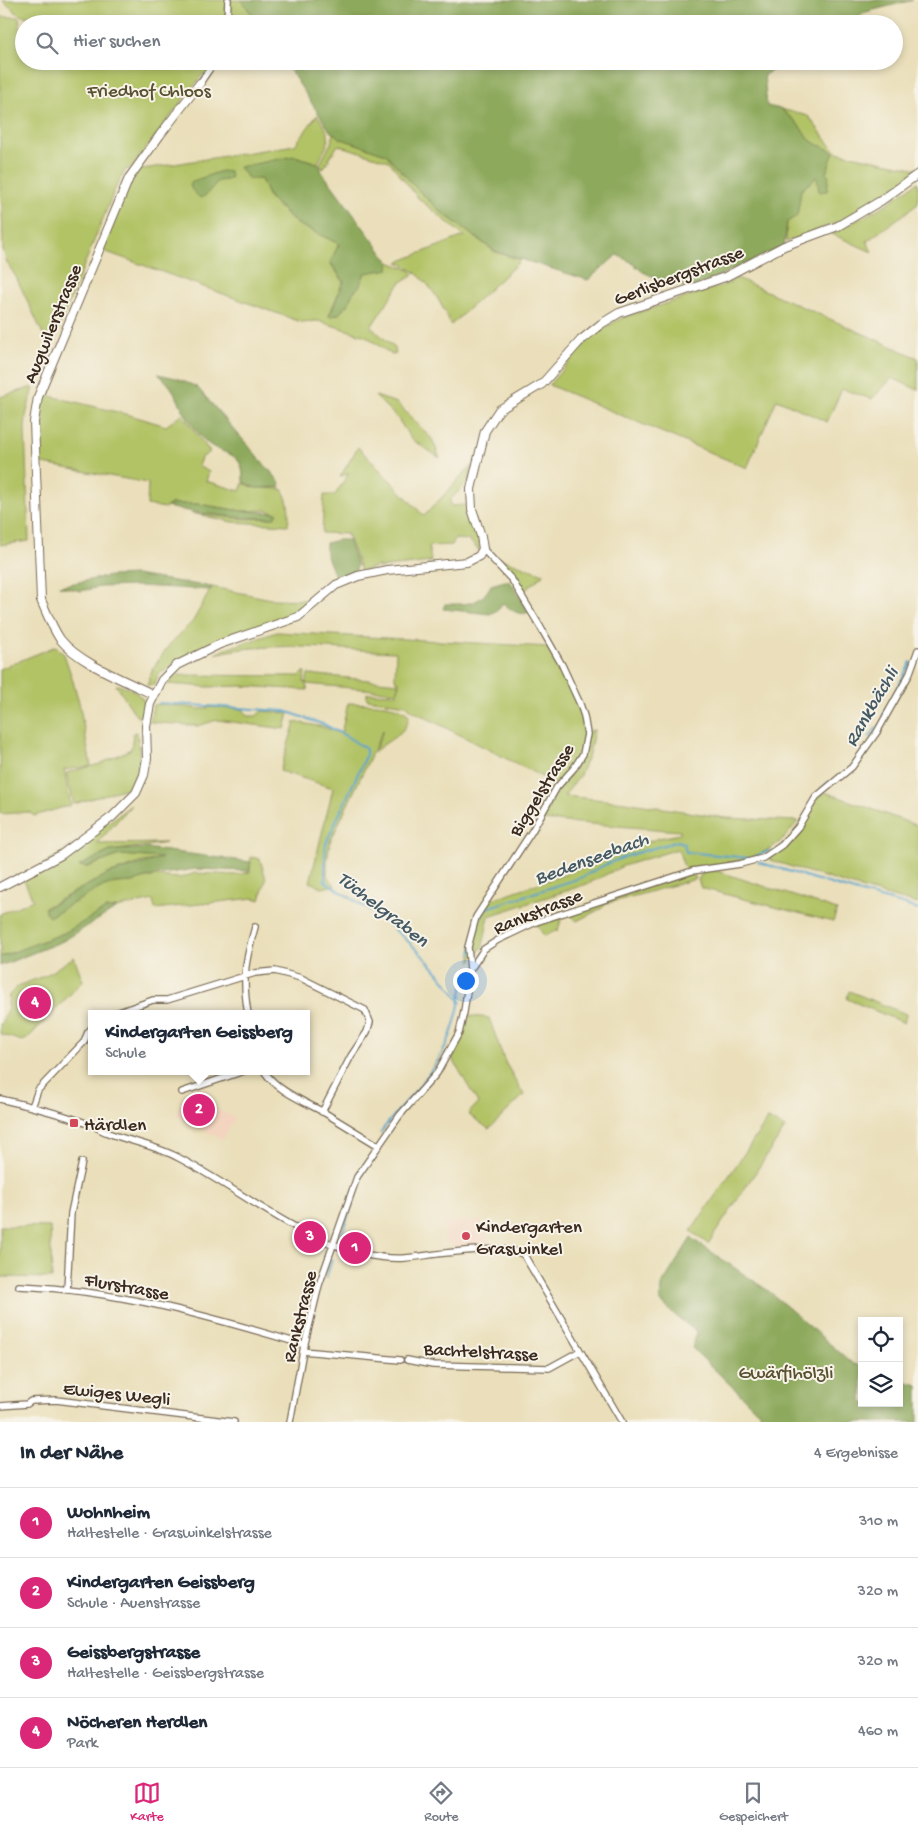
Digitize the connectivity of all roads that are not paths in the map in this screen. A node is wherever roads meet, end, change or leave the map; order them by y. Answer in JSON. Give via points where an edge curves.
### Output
{"nodes":[{"id":1,"x":228,"y":0,"type":"edge"},
{"id":2,"x":227,"y":15,"type":"edge"},
{"id":3,"x":209,"y":70,"type":"edge"},
{"id":4,"x":200,"y":83,"type":"joint"},
{"id":5,"x":918,"y":174,"type":"edge"},
{"id":6,"x":483,"y":549,"type":"junction"},
{"id":7,"x":918,"y":650,"type":"edge"},
{"id":8,"x":154,"y":695,"type":"junction"},
{"id":9,"x":0,"y":887,"type":"edge"},
{"id":10,"x":255,"y":927,"type":"dead end"},
{"id":11,"x":470,"y":970,"type":"junction"},
{"id":12,"x":245,"y":976,"type":"junction"},
{"id":13,"x":124,"y":1010,"type":"edge"},
{"id":14,"x":247,"y":1010,"type":"edge"},
{"id":15,"x":88,"y":1032,"type":"edge"},
{"id":16,"x":232,"y":1075,"type":"edge"},
{"id":17,"x":267,"y":1075,"type":"edge"},
{"id":18,"x":182,"y":1092,"type":"dead end"},
{"id":19,"x":0,"y":1099,"type":"edge"},
{"id":20,"x":32,"y":1107,"type":"junction"},
{"id":21,"x":322,"y":1112,"type":"junction"},
{"id":22,"x":379,"y":1146,"type":"junction"},
{"id":23,"x":82,"y":1162,"type":"dead end"},
{"id":24,"x":334,"y":1244,"type":"junction"},
{"id":25,"x":19,"y":1286,"type":"dead end"},
{"id":26,"x":67,"y":1290,"type":"junction"},
{"id":27,"x":304,"y":1348,"type":"junction"},
{"id":28,"x":580,"y":1351,"type":"junction"},
{"id":29,"x":400,"y":1360,"type":"dead end"},
{"id":30,"x":407,"y":1360,"type":"dead end"},
{"id":31,"x":0,"y":1406,"type":"edge"},
{"id":32,"x":234,"y":1422,"type":"edge"},
{"id":33,"x":290,"y":1422,"type":"edge"},
{"id":34,"x":622,"y":1422,"type":"edge"}],
"edges":[{"from":1,"to":2,"type":"street"},
{"from":3,"to":4,"type":"street","name":"Augwilerstrasse"},
{"from":4,"to":8,"type":"street","name":"Augwilerstrasse","via":[[129,178],[38,397],[34,422],[41,600],[49,620],[61,640],[84,660]]},
{"from":5,"to":6,"type":"street","name":"Gerlisbergstrasse","via":[[838,226],[784,246],[725,277],[619,313],[581,340],[542,384],[499,410],[485,431],[471,489],[472,509]]},
{"from":6,"to":8,"type":"street","via":[[479,556],[467,562],[387,570],[336,585],[298,617],[220,644],[177,665],[162,680]]},
{"from":6,"to":11,"type":"street","name":"Biggelstrasse","via":[[512,580],[541,628],[580,704],[587,734],[578,761],[557,787],[476,917],[468,948]]},
{"from":7,"to":11,"type":"street","name":"Rankstrasse","via":[[877,732],[852,767],[816,797],[798,827],[782,845],[763,858],[692,871],[536,922],[484,949]]},
{"from":8,"to":9,"type":"street","via":[[146,726],[144,775],[136,793],[112,817],[62,855]]},
{"from":10,"to":12,"type":"street","via":[[245,961]]},
{"from":11,"to":22,"type":"street","name":"Rankstrasse","via":[[459,1033],[437,1073],[400,1115]]},
{"from":12,"to":13,"type":"street"},
{"from":12,"to":14,"type":"street"},
{"from":12,"to":21,"type":"street","via":[[275,971],[301,978],[365,1010],[370,1022],[367,1032],[350,1056]]},
{"from":15,"to":20,"type":"street","via":[[84,1042],[38,1090]]},
{"from":16,"to":18,"type":"street"},
{"from":17,"to":21,"type":"street","via":[[273,1083]]},
{"from":19,"to":20,"type":"street"},
{"from":20,"to":24,"type":"street","via":[[163,1151],[286,1222]]},
{"from":21,"to":22,"type":"street"},
{"from":22,"to":24,"type":"street","name":"Rankstrasse","via":[[357,1177]]},
{"from":23,"to":26,"type":"street","name":"Flurstrasse","via":[[71,1213]]},
{"from":24,"to":27,"type":"street","name":"Rankstrasse","via":[[319,1285]]},
{"from":24,"to":28,"type":"street","via":[[383,1258],[486,1250],[518,1251],[524,1255]]},
{"from":25,"to":26,"type":"street"},
{"from":26,"to":27,"type":"street","name":"Flurstrasse","via":[[158,1304],[242,1326]]},
{"from":27,"to":29,"type":"street","name":"Flurstrasse"},
{"from":27,"to":33,"type":"street","name":"Rankstrasse"},
{"from":28,"to":30,"type":"street","name":"Bachtelstrasse","via":[[549,1368],[433,1365]]},
{"from":28,"to":34,"type":"street"},
{"from":31,"to":32,"type":"street","name":"Ewiges Wegli","via":[[56,1400]]}]}
